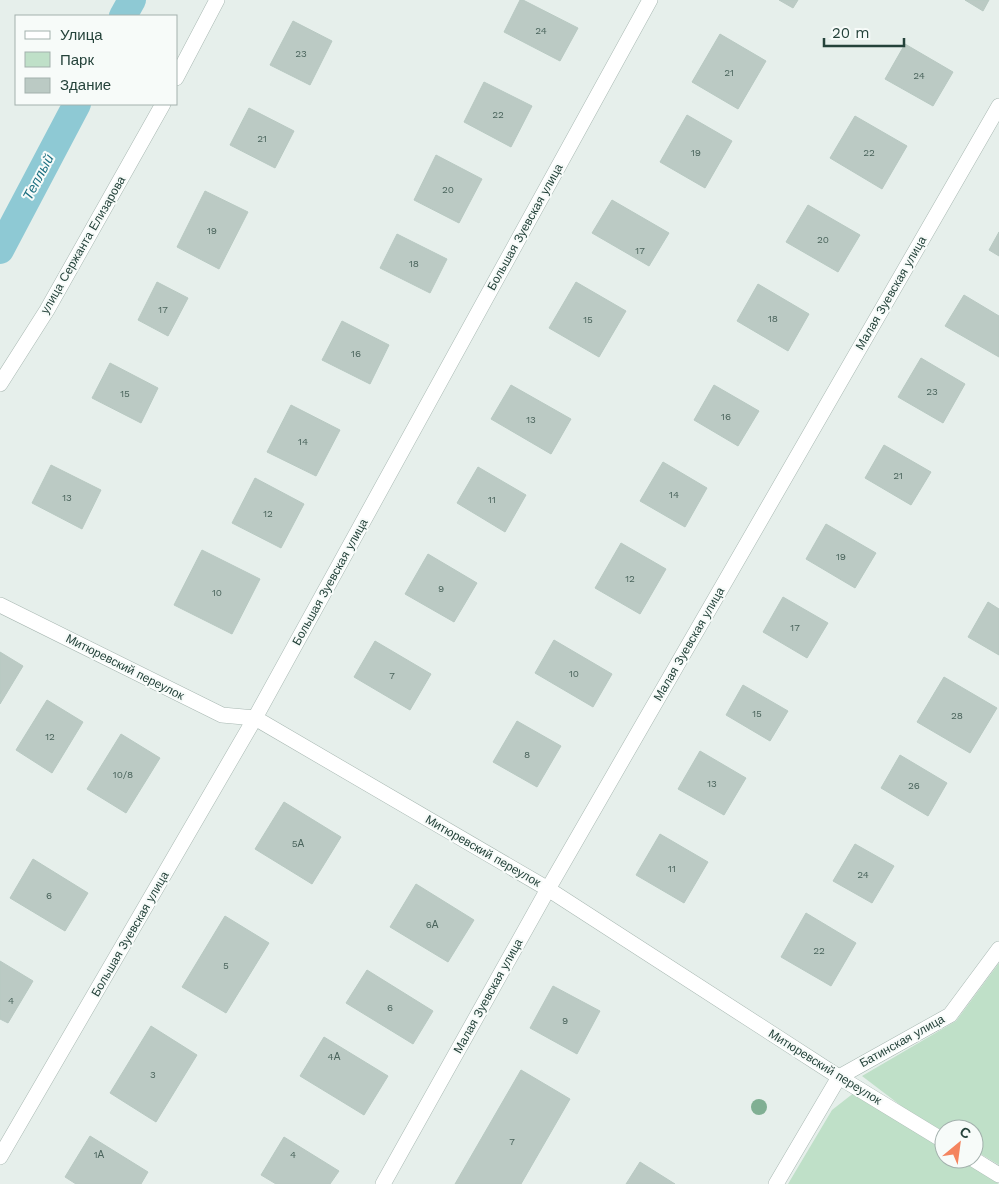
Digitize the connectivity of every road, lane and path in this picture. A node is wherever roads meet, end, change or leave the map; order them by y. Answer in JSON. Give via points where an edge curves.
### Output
{"nodes":[{"id":1,"x":217,"y":0,"type":"edge"},
{"id":2,"x":650,"y":0,"type":"edge"},
{"id":3,"x":178,"y":74,"type":"edge"},
{"id":4,"x":162,"y":105,"type":"edge"},
{"id":5,"x":999,"y":106,"type":"edge"},
{"id":6,"x":0,"y":384,"type":"edge"},
{"id":7,"x":0,"y":605,"type":"edge"},
{"id":8,"x":255,"y":718,"type":"junction"},
{"id":9,"x":548,"y":889,"type":"junction"},
{"id":10,"x":999,"y":949,"type":"edge"},
{"id":11,"x":839,"y":1077,"type":"junction"},
{"id":12,"x":934,"y":1135,"type":"edge"},
{"id":13,"x":0,"y":1157,"type":"edge"},
{"id":14,"x":984,"y":1166,"type":"edge"},
{"id":15,"x":999,"y":1175,"type":"edge"},
{"id":16,"x":383,"y":1184,"type":"edge"},
{"id":17,"x":776,"y":1184,"type":"edge"}],
"edges":[{"from":1,"to":3,"type":"street"},
{"from":2,"to":8,"type":"street","name":"Большая Зуевская улица"},
{"from":4,"to":6,"type":"street","name":"улица Сержанта Елизарова","via":[[52,302]]},
{"from":5,"to":9,"type":"street","name":"Малая Зуевская улица"},
{"from":7,"to":8,"type":"street","name":"Митюревский переулок","via":[[222,715]]},
{"from":8,"to":9,"type":"street","name":"Митюревский переулок"},
{"from":8,"to":13,"type":"street","name":"Большая Зуевская улица"},
{"from":9,"to":11,"type":"street","name":"Митюревский переулок"},
{"from":9,"to":16,"type":"street","name":"Малая Зуевская улица"},
{"from":10,"to":11,"type":"street","name":"Батинская улица","via":[[950,1015]]},
{"from":11,"to":12,"type":"street","name":"Митюревский переулок"},
{"from":11,"to":17,"type":"street"},
{"from":14,"to":15,"type":"street"}]}
